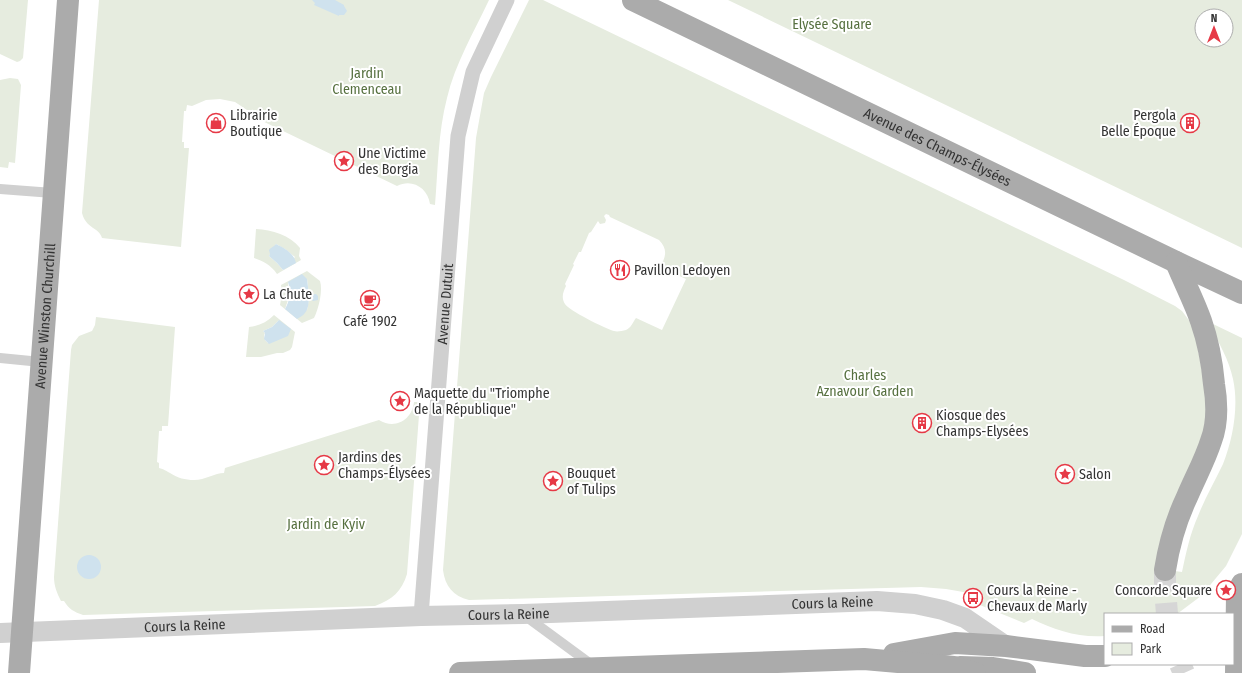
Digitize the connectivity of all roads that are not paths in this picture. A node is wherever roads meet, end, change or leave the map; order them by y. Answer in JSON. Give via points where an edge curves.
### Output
{"nodes":[{"id":1,"x":68,"y":0,"type":"edge"},
{"id":2,"x":507,"y":0,"type":"edge"},
{"id":3,"x":633,"y":0,"type":"edge"},
{"id":4,"x":0,"y":189,"type":"edge"},
{"id":5,"x":53,"y":193,"type":"junction"},
{"id":6,"x":1176,"y":262,"type":"junction"},
{"id":7,"x":1242,"y":293,"type":"edge"},
{"id":8,"x":0,"y":358,"type":"edge"},
{"id":9,"x":41,"y":362,"type":"junction"},
{"id":10,"x":1165,"y":570,"type":"tunnel mouth"},
{"id":11,"x":1240,"y":589,"type":"edge"},
{"id":12,"x":1222,"y":613,"type":"edge"},
{"id":13,"x":523,"y":614,"type":"junction"},
{"id":14,"x":421,"y":616,"type":"junction"},
{"id":15,"x":22,"y":631,"type":"junction"},
{"id":16,"x":0,"y":632,"type":"edge"},
{"id":17,"x":1006,"y":646,"type":"junction"},
{"id":18,"x":1104,"y":656,"type":"edge"},
{"id":19,"x":864,"y":659,"type":"junction"},
{"id":20,"x":734,"y":664,"type":"junction"},
{"id":21,"x":954,"y":667,"type":"junction"},
{"id":22,"x":597,"y":668,"type":"junction"},
{"id":23,"x":19,"y":673,"type":"edge"},
{"id":24,"x":460,"y":673,"type":"edge"},
{"id":25,"x":759,"y":673,"type":"edge"},
{"id":26,"x":975,"y":673,"type":"edge"},
{"id":27,"x":1025,"y":673,"type":"edge"},
{"id":28,"x":1236,"y":673,"type":"edge"}],
"edges":[{"from":1,"to":5,"type":"main road","name":"Avenue Winston Churchill"},
{"from":2,"to":14,"type":"street","name":"Avenue Dutuit","via":[[473,72],[458,136]]},
{"from":3,"to":6,"type":"main road","name":"Avenue des Champs-Élysées"},
{"from":4,"to":5,"type":"lane"},
{"from":5,"to":9,"type":"main road","name":"Avenue Winston Churchill"},
{"from":6,"to":7,"type":"main road","name":"Avenue des Champs-Élysées"},
{"from":6,"to":10,"type":"main road","via":[[1210,353],[1216,419],[1210,446],[1176,524]]},
{"from":8,"to":9,"type":"lane"},
{"from":9,"to":15,"type":"main road","name":"Avenue Winston Churchill"},
{"from":11,"to":12,"type":"main road"},
{"from":11,"to":28,"type":"main road"},
{"from":13,"to":14,"type":"street","name":"Cours la Reine"},
{"from":13,"to":17,"type":"street","name":"Cours la Reine","via":[[877,601],[915,604],[943,610],[965,618]]},
{"from":13,"to":22,"type":"lane"},
{"from":14,"to":15,"type":"street","name":"Cours la Reine"},
{"from":15,"to":16,"type":"street","name":"Cours la Reine"},
{"from":15,"to":23,"type":"main road","name":"Avenue Winston Churchill"},
{"from":17,"to":18,"type":"main road","name":"Cours la Reine"},
{"from":17,"to":19,"type":"main road","name":"Cours la Reine","via":[[955,643]]},
{"from":19,"to":20,"type":"main road"},
{"from":19,"to":21,"type":"main road"},
{"from":20,"to":22,"type":"main road"},
{"from":20,"to":25,"type":"main road"},
{"from":21,"to":26,"type":"main road"},
{"from":21,"to":27,"type":"main road","via":[[993,668]]},
{"from":22,"to":24,"type":"main road"}]}
